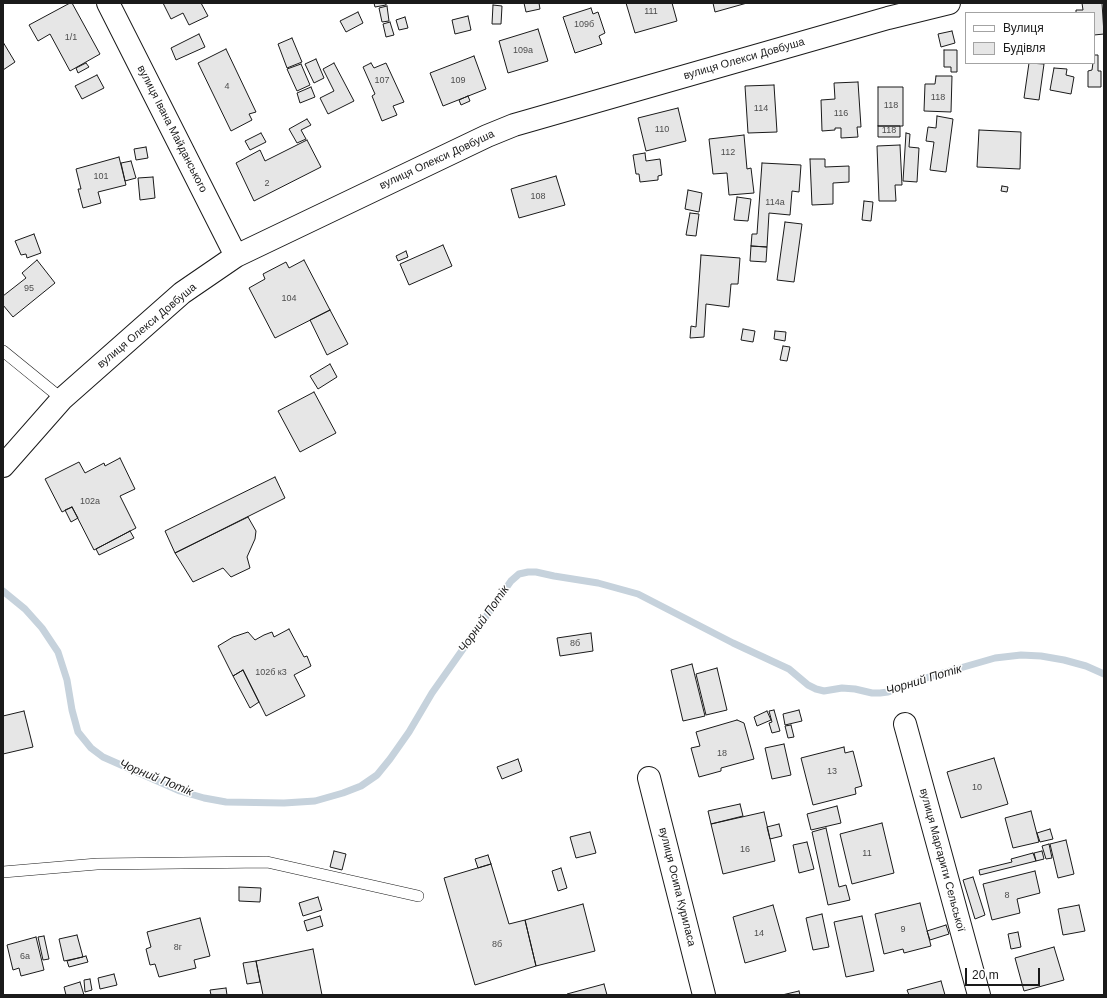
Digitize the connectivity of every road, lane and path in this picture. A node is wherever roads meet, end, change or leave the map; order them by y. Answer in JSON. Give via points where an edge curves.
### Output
{"nodes":[{"id":1,"x":108,"y":3,"type":"edge"},
{"id":2,"x":949,"y":3,"type":"edge"},
{"id":3,"x":236,"y":256,"type":"junction"},
{"id":4,"x":3,"y":351,"type":"edge"},
{"id":5,"x":62,"y":399,"type":"junction"},
{"id":6,"x":3,"y":466,"type":"edge"},
{"id":7,"x":905,"y":724,"type":"dead end"},
{"id":8,"x":649,"y":778,"type":"dead end"},
{"id":9,"x":3,"y":872,"type":"edge"},
{"id":10,"x":418,"y":896,"type":"dead end"},
{"id":11,"x":704,"y":995,"type":"edge"},
{"id":12,"x":979,"y":995,"type":"edge"}],
"edges":[{"from":1,"to":3,"type":"street","name":"вулиця Івана Майданського"},
{"from":2,"to":3,"type":"street","name":"вулиця Олекси Довбуша","via":[[514,124]]},
{"from":3,"to":5,"type":"street","name":"вулиця Олекси Довбуша","via":[[182,293]]},
{"from":4,"to":5,"type":"lane"},
{"from":5,"to":6,"type":"street","name":"вулиця Олекси Довбуша"},
{"from":7,"to":12,"type":"street","name":"вулиця Маргарити Сельської"},
{"from":8,"to":11,"type":"street","name":"вулиця Осипа Куриласа"},
{"from":9,"to":10,"type":"lane","via":[[97,864],[267,862]]}]}
